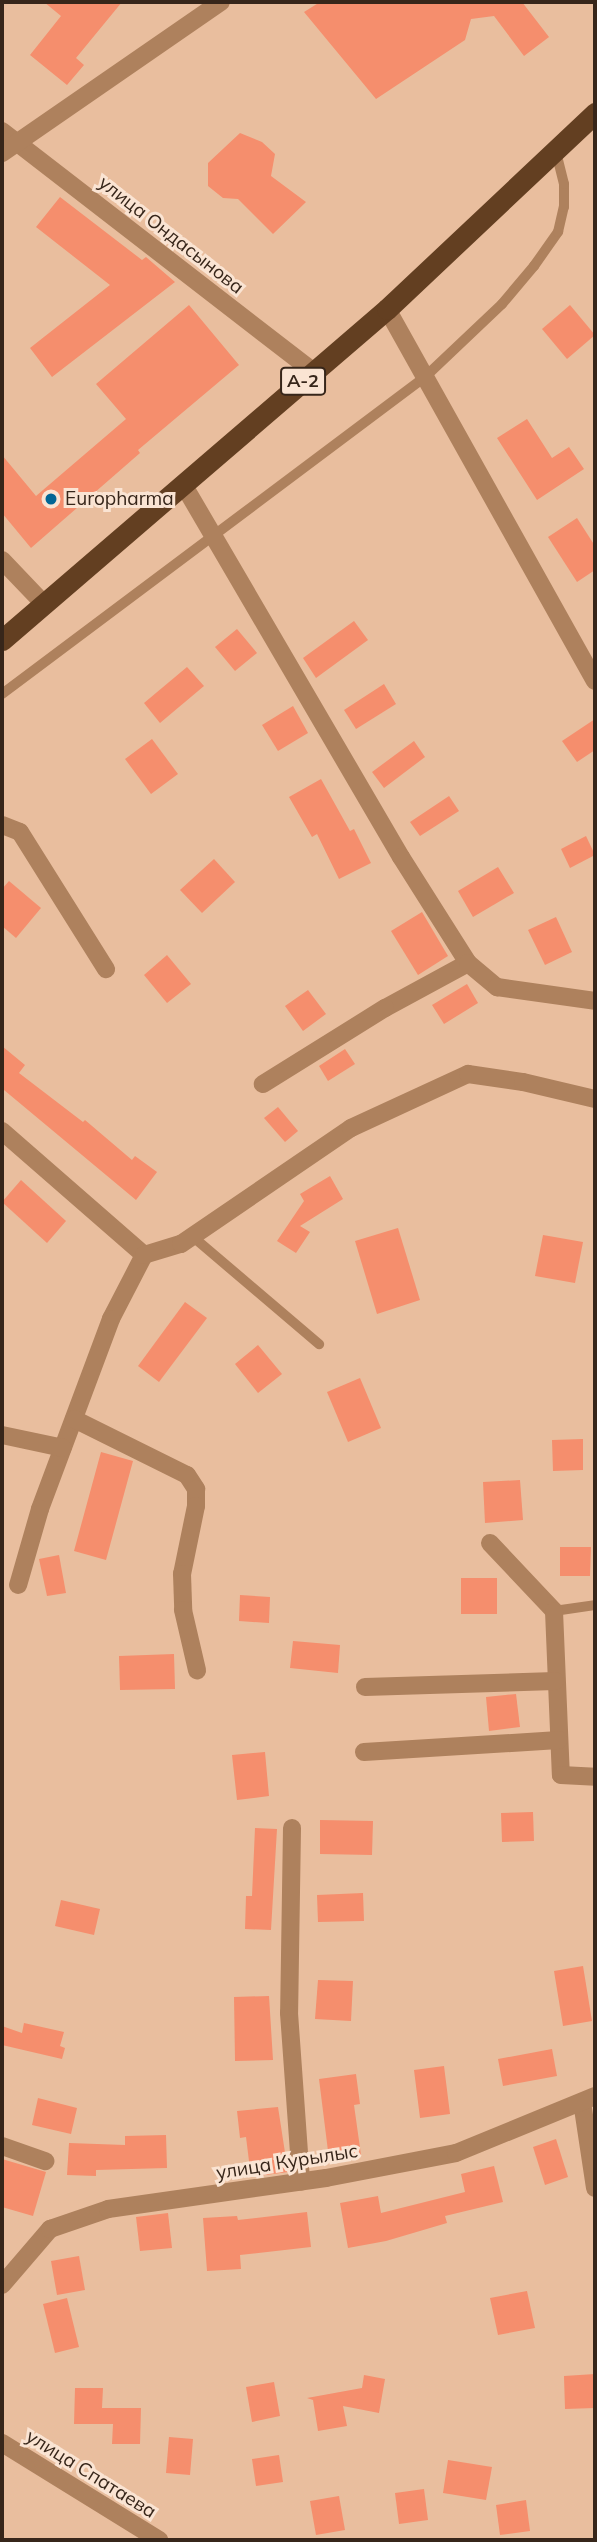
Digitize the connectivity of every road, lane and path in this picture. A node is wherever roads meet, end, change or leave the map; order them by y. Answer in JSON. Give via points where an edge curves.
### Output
{"nodes":[{"id":1,"x":221,"y":2,"type":"edge"},
{"id":2,"x":595,"y":113,"type":"edge"},
{"id":3,"x":2,"y":131,"type":"edge"},
{"id":4,"x":17,"y":143,"type":"junction"},
{"id":5,"x":2,"y":153,"type":"edge"},
{"id":6,"x":556,"y":153,"type":"junction"},
{"id":7,"x":387,"y":309,"type":"junction"},
{"id":8,"x":314,"y":372,"type":"junction"},
{"id":9,"x":425,"y":377,"type":"junction"},
{"id":10,"x":183,"y":484,"type":"junction"},
{"id":11,"x":214,"y":535,"type":"junction"},
{"id":12,"x":2,"y":560,"type":"edge"},
{"id":13,"x":44,"y":604,"type":"junction"},
{"id":14,"x":2,"y":640,"type":"edge"},
{"id":15,"x":595,"y":681,"type":"edge"},
{"id":16,"x":2,"y":694,"type":"edge"},
{"id":17,"x":2,"y":825,"type":"edge"},
{"id":18,"x":468,"y":962,"type":"junction"},
{"id":19,"x":106,"y":969,"type":"dead end"},
{"id":20,"x":595,"y":1000,"type":"edge"},
{"id":21,"x":263,"y":1084,"type":"dead end"},
{"id":22,"x":595,"y":1098,"type":"edge"},
{"id":23,"x":2,"y":1131,"type":"edge"},
{"id":24,"x":192,"y":1236,"type":"junction"},
{"id":25,"x":144,"y":1255,"type":"junction"},
{"id":26,"x":319,"y":1344,"type":"dead end"},
{"id":27,"x":74,"y":1419,"type":"junction"},
{"id":28,"x":2,"y":1435,"type":"edge"},
{"id":29,"x":63,"y":1448,"type":"junction"},
{"id":30,"x":490,"y":1543,"type":"dead end"},
{"id":31,"x":18,"y":1585,"type":"dead end"},
{"id":32,"x":595,"y":1605,"type":"edge"},
{"id":33,"x":554,"y":1611,"type":"junction"},
{"id":34,"x":197,"y":1670,"type":"dead end"},
{"id":35,"x":555,"y":1681,"type":"junction"},
{"id":36,"x":365,"y":1686,"type":"dead end"},
{"id":37,"x":559,"y":1740,"type":"junction"},
{"id":38,"x":364,"y":1752,"type":"dead end"},
{"id":39,"x":595,"y":1777,"type":"edge"},
{"id":40,"x":292,"y":1828,"type":"dead end"},
{"id":41,"x":588,"y":2099,"type":"edge"},
{"id":42,"x":2,"y":2146,"type":"edge"},
{"id":43,"x":45,"y":2161,"type":"dead end"},
{"id":44,"x":300,"y":2182,"type":"junction"},
{"id":45,"x":595,"y":2188,"type":"edge"},
{"id":46,"x":2,"y":2285,"type":"edge"},
{"id":47,"x":2,"y":2443,"type":"edge"},
{"id":48,"x":159,"y":2540,"type":"edge"}],
"edges":[{"from":1,"to":4,"type":"street"},
{"from":2,"to":6,"type":"highway","number":"A-2"},
{"from":3,"to":4,"type":"street","name":"улица Ондасынова"},
{"from":4,"to":5,"type":"street"},
{"from":4,"to":8,"type":"street","name":"улица Ондасынова"},
{"from":6,"to":7,"type":"highway","number":"A-2"},
{"from":6,"to":9,"type":"lane","via":[[564,184],[558,232],[502,304]]},
{"from":7,"to":8,"type":"highway","number":"A-2"},
{"from":7,"to":9,"type":"street"},
{"from":8,"to":10,"type":"highway","number":"A-2"},
{"from":9,"to":11,"type":"lane"},
{"from":9,"to":15,"type":"street"},
{"from":10,"to":11,"type":"street"},
{"from":10,"to":13,"type":"highway","number":"A-2"},
{"from":11,"to":16,"type":"lane"},
{"from":11,"to":18,"type":"street","via":[[401,857]]},
{"from":12,"to":13,"type":"street"},
{"from":13,"to":14,"type":"highway","number":"A-2"},
{"from":17,"to":19,"type":"street","via":[[20,832]]},
{"from":18,"to":20,"type":"street","via":[[497,987]]},
{"from":18,"to":21,"type":"street"},
{"from":22,"to":24,"type":"street","via":[[468,1074],[351,1128]]},
{"from":23,"to":25,"type":"street"},
{"from":24,"to":25,"type":"street"},
{"from":24,"to":26,"type":"lane"},
{"from":25,"to":27,"type":"street","via":[[111,1320]]},
{"from":27,"to":29,"type":"street"},
{"from":27,"to":34,"type":"street","via":[[187,1475],[196,1489],[182,1574],[183,1611]]},
{"from":28,"to":29,"type":"street"},
{"from":29,"to":31,"type":"street"},
{"from":30,"to":33,"type":"street"},
{"from":32,"to":33,"type":"lane"},
{"from":33,"to":35,"type":"street"},
{"from":35,"to":36,"type":"street"},
{"from":35,"to":37,"type":"street"},
{"from":37,"to":38,"type":"street"},
{"from":37,"to":39,"type":"street","via":[[561,1775]]},
{"from":40,"to":44,"type":"street","via":[[289,2013]]},
{"from":41,"to":44,"type":"street","name":"улица Курылыс","via":[[456,2153]]},
{"from":41,"to":45,"type":"street"},
{"from":42,"to":43,"type":"street"},
{"from":44,"to":46,"type":"street","name":"улица Курылыс","via":[[108,2209],[50,2229]]},
{"from":47,"to":48,"type":"street","name":"улица Спатаева"}]}
